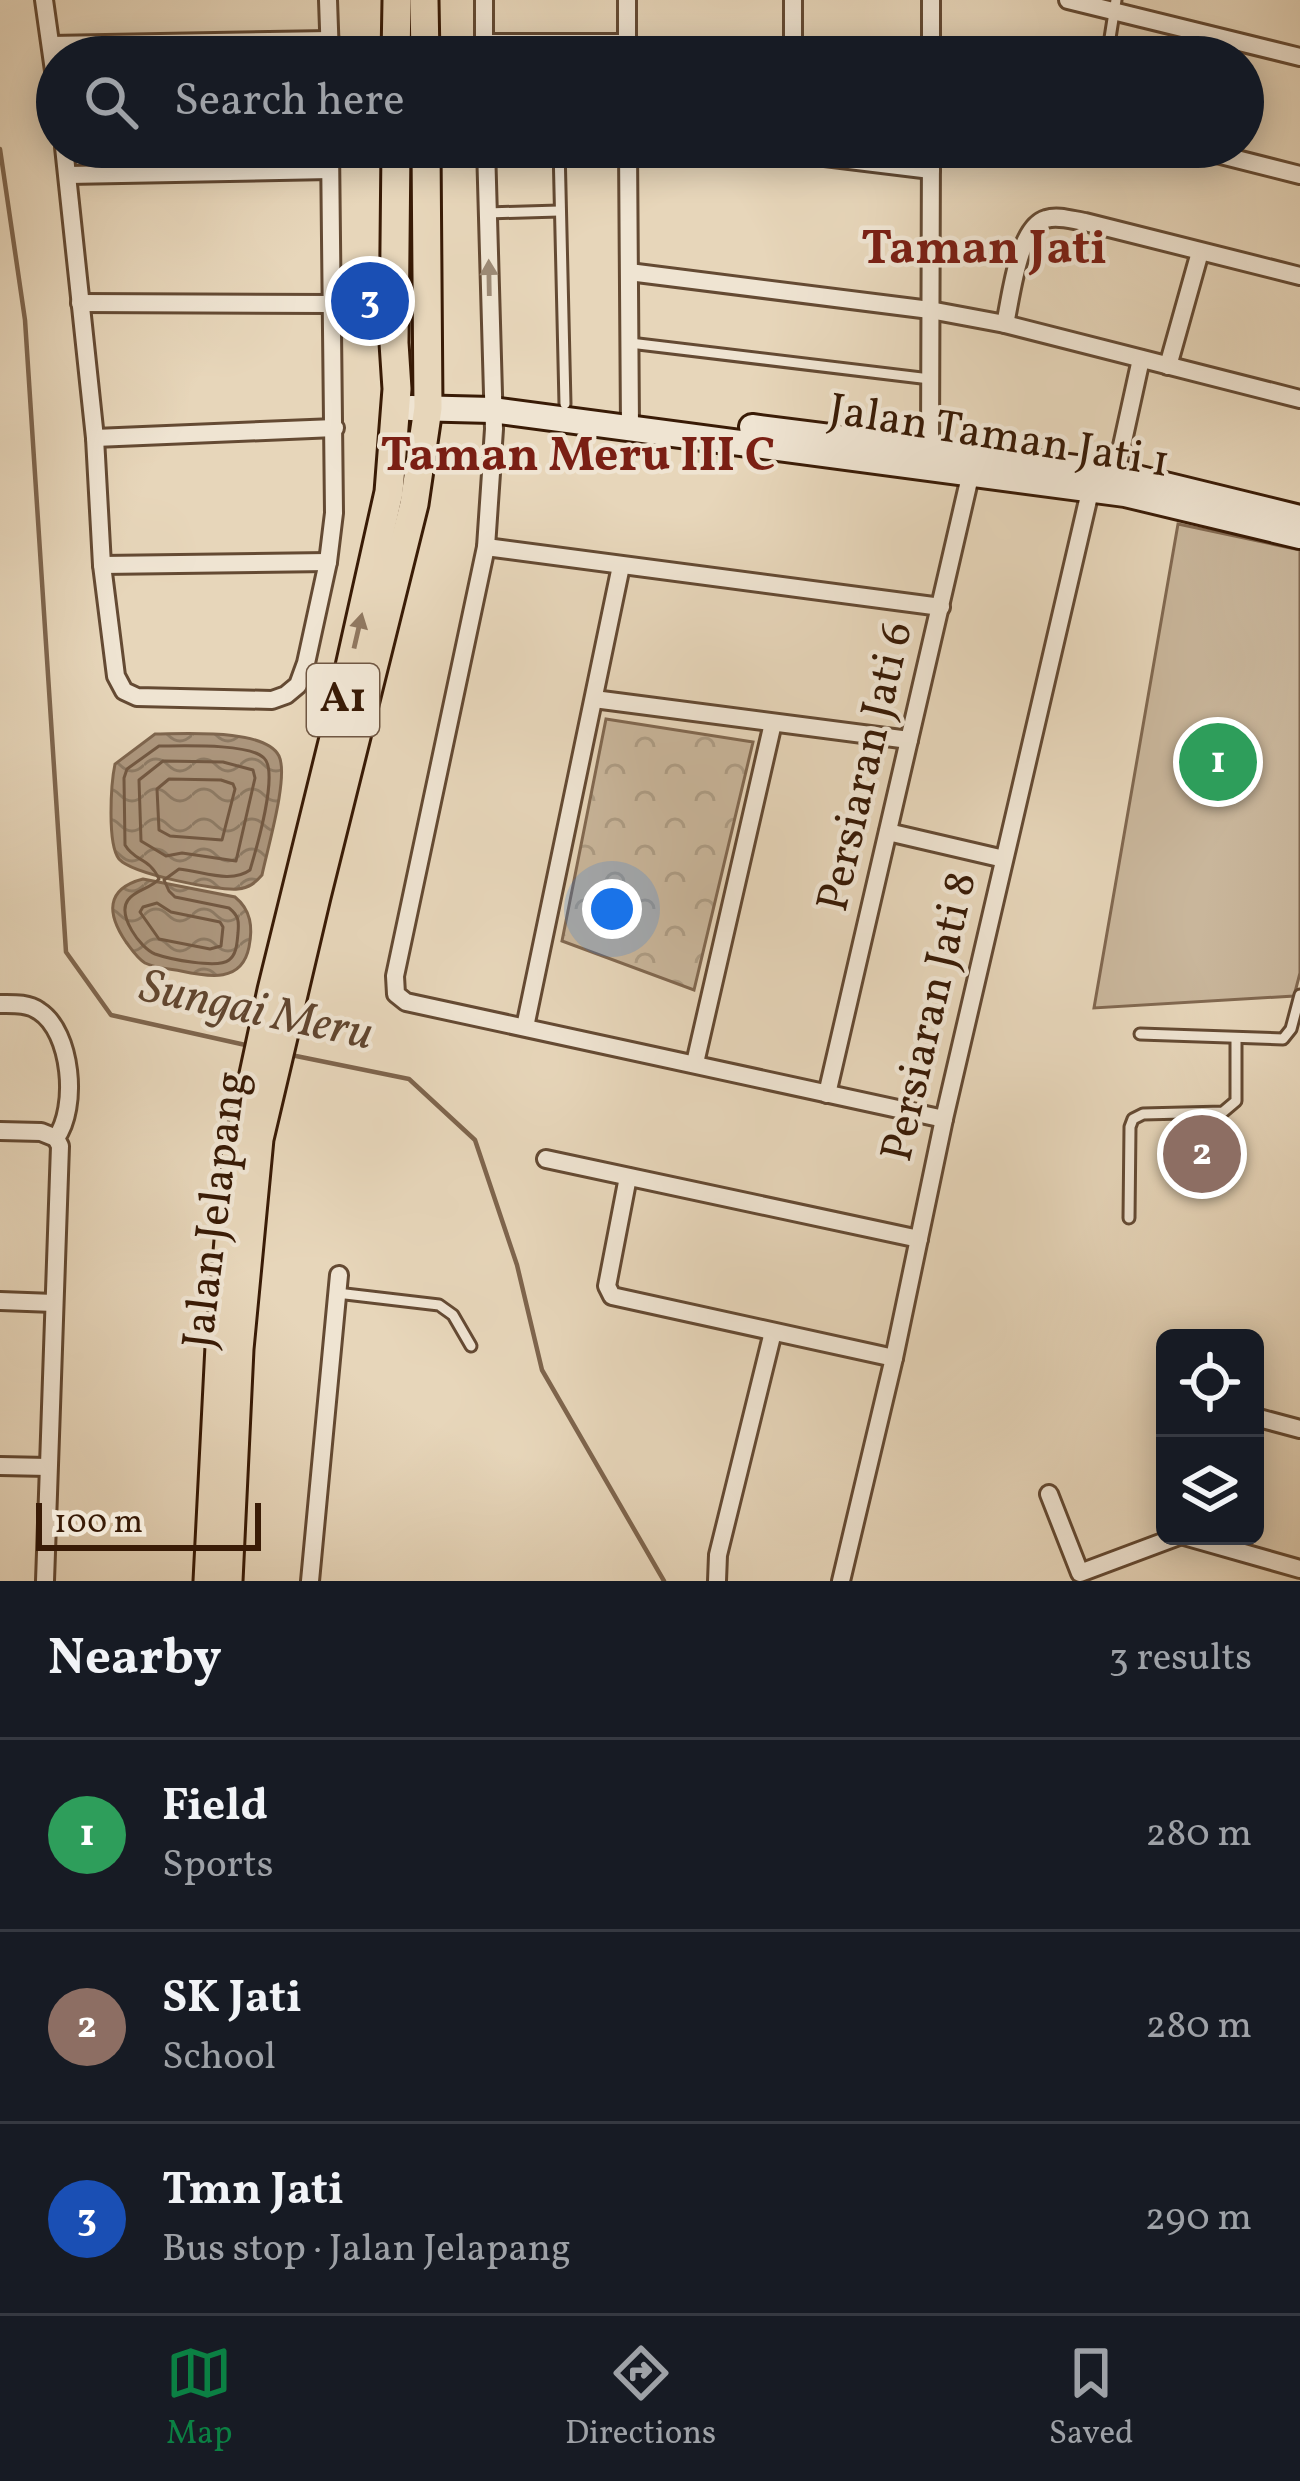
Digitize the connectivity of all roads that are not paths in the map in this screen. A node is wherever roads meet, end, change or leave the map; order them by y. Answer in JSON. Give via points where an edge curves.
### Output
{"nodes":[{"id":1,"x":44,"y":0,"type":"edge"},
{"id":2,"x":328,"y":0,"type":"edge"},
{"id":3,"x":397,"y":0,"type":"edge"},
{"id":4,"x":424,"y":0,"type":"edge"},
{"id":5,"x":484,"y":0,"type":"edge"},
{"id":6,"x":627,"y":0,"type":"edge"},
{"id":7,"x":793,"y":0,"type":"edge"},
{"id":8,"x":932,"y":0,"type":"edge"},
{"id":9,"x":1068,"y":0,"type":"edge"},
{"id":10,"x":1114,"y":6,"type":"edge"},
{"id":11,"x":50,"y":36,"type":"edge"},
{"id":12,"x":330,"y":36,"type":"edge"},
{"id":13,"x":397,"y":36,"type":"edge"},
{"id":14,"x":425,"y":36,"type":"edge"},
{"id":15,"x":484,"y":36,"type":"edge"},
{"id":16,"x":627,"y":36,"type":"edge"},
{"id":17,"x":793,"y":36,"type":"edge"},
{"id":18,"x":931,"y":36,"type":"edge"},
{"id":19,"x":1110,"y":36,"type":"edge"},
{"id":20,"x":1223,"y":36,"type":"edge"},
{"id":21,"x":1264,"y":47,"type":"edge"},
{"id":22,"x":1300,"y":57,"type":"edge"},
{"id":23,"x":1264,"y":166,"type":"edge"},
{"id":24,"x":67,"y":168,"type":"edge"},
{"id":25,"x":396,"y":168,"type":"edge"},
{"id":26,"x":425,"y":168,"type":"edge"},
{"id":27,"x":486,"y":168,"type":"edge"},
{"id":28,"x":559,"y":168,"type":"edge"},
{"id":29,"x":628,"y":168,"type":"edge"},
{"id":30,"x":917,"y":168,"type":"edge"},
{"id":31,"x":330,"y":170,"type":"joint"},
{"id":32,"x":931,"y":170,"type":"joint"},
{"id":33,"x":68,"y":175,"type":"junction"},
{"id":34,"x":1300,"y":175,"type":"edge"},
{"id":35,"x":559,"y":211,"type":"junction"},
{"id":36,"x":487,"y":212,"type":"junction"},
{"id":37,"x":1200,"y":252,"type":"junction"},
{"id":38,"x":628,"y":272,"type":"junction"},
{"id":39,"x":1300,"y":276,"type":"edge"},
{"id":40,"x":80,"y":303,"type":"junction"},
{"id":41,"x":332,"y":304,"type":"junction"},
{"id":42,"x":930,"y":310,"type":"junction"},
{"id":43,"x":1005,"y":324,"type":"junction"},
{"id":44,"x":630,"y":343,"type":"junction"},
{"id":45,"x":1141,"y":359,"type":"junction"},
{"id":46,"x":1168,"y":366,"type":"junction"},
{"id":47,"x":930,"y":380,"type":"junction"},
{"id":48,"x":397,"y":399,"type":"junction"},
{"id":49,"x":428,"y":399,"type":"junction"},
{"id":50,"x":1300,"y":399,"type":"edge"},
{"id":51,"x":492,"y":403,"type":"junction"},
{"id":52,"x":565,"y":404,"type":"junction"},
{"id":53,"x":630,"y":419,"type":"junction"},
{"id":54,"x":335,"y":428,"type":"junction"},
{"id":55,"x":95,"y":438,"type":"junction"},
{"id":56,"x":930,"y":449,"type":"junction"},
{"id":57,"x":973,"y":464,"type":"junction"},
{"id":58,"x":1101,"y":478,"type":"junction"},
{"id":59,"x":1300,"y":518,"type":"edge"},
{"id":60,"x":1300,"y":536,"type":"edge"},
{"id":61,"x":486,"y":547,"type":"junction"},
{"id":62,"x":328,"y":562,"type":"junction"},
{"id":63,"x":102,"y":566,"type":"junction"},
{"id":64,"x":620,"y":566,"type":"junction"},
{"id":65,"x":941,"y":607,"type":"junction"},
{"id":66,"x":594,"y":699,"type":"junction"},
{"id":67,"x":772,"y":723,"type":"junction"},
{"id":68,"x":909,"y":740,"type":"junction"},
{"id":69,"x":888,"y":832,"type":"junction"},
{"id":70,"x":1004,"y":859,"type":"junction"},
{"id":71,"x":284,"y":988,"type":"junction"},
{"id":72,"x":1300,"y":995,"type":"edge"},
{"id":73,"x":0,"y":1004,"type":"edge"},
{"id":74,"x":525,"y":1027,"type":"junction"},
{"id":75,"x":1140,"y":1034,"type":"dead end"},
{"id":76,"x":1236,"y":1038,"type":"junction"},
{"id":77,"x":694,"y":1063,"type":"junction"},
{"id":78,"x":827,"y":1094,"type":"junction"},
{"id":79,"x":257,"y":1101,"type":"junction"},
{"id":80,"x":944,"y":1119,"type":"junction"},
{"id":81,"x":0,"y":1131,"type":"edge"},
{"id":82,"x":56,"y":1138,"type":"junction"},
{"id":83,"x":546,"y":1159,"type":"dead end"},
{"id":84,"x":628,"y":1177,"type":"junction"},
{"id":85,"x":1129,"y":1218,"type":"dead end"},
{"id":86,"x":919,"y":1239,"type":"junction"},
{"id":87,"x":338,"y":1284,"type":"joint"},
{"id":88,"x":0,"y":1301,"type":"edge"},
{"id":89,"x":54,"y":1303,"type":"junction"},
{"id":90,"x":773,"y":1332,"type":"junction"},
{"id":91,"x":472,"y":1346,"type":"dead end"},
{"id":92,"x":894,"y":1358,"type":"junction"},
{"id":93,"x":1264,"y":1419,"type":"edge"},
{"id":94,"x":1300,"y":1429,"type":"edge"},
{"id":95,"x":0,"y":1466,"type":"edge"},
{"id":96,"x":48,"y":1467,"type":"junction"},
{"id":97,"x":1048,"y":1494,"type":"dead end"},
{"id":98,"x":1160,"y":1545,"type":"edge"},
{"id":99,"x":1214,"y":1545,"type":"edge"},
{"id":100,"x":1300,"y":1569,"type":"edge"},
{"id":101,"x":1082,"y":1577,"type":"edge"},
{"id":102,"x":45,"y":1581,"type":"edge"},
{"id":103,"x":208,"y":1581,"type":"edge"},
{"id":104,"x":228,"y":1581,"type":"edge"},
{"id":105,"x":310,"y":1581,"type":"edge"},
{"id":106,"x":716,"y":1581,"type":"edge"},
{"id":107,"x":841,"y":1581,"type":"edge"}],
"edges":[{"from":1,"to":11,"type":"street"},
{"from":2,"to":12,"type":"street"},
{"from":3,"to":13,"type":"main road"},
{"from":4,"to":14,"type":"main road"},
{"from":5,"to":15,"type":"street"},
{"from":6,"to":16,"type":"street"},
{"from":7,"to":17,"type":"street"},
{"from":8,"to":18,"type":"street"},
{"from":9,"to":10,"type":"street"},
{"from":10,"to":19,"type":"lane"},
{"from":10,"to":20,"type":"street"},
{"from":21,"to":22,"type":"street"},
{"from":23,"to":34,"type":"street"},
{"from":24,"to":33,"type":"street"},
{"from":25,"to":48,"type":"main road","name":"Jalan Jelapang","number":"A1"},
{"from":26,"to":49,"type":"main road","name":"Jalan Jelapang","number":"A1"},
{"from":27,"to":36,"type":"street"},
{"from":28,"to":35,"type":"lane"},
{"from":29,"to":38,"type":"street"},
{"from":30,"to":32,"type":"street"},
{"from":31,"to":33,"type":"street"},
{"from":31,"to":41,"type":"street"},
{"from":32,"to":42,"type":"street"},
{"from":33,"to":40,"type":"street"},
{"from":35,"to":36,"type":"lane"},
{"from":35,"to":52,"type":"lane"},
{"from":51,"to":36,"type":"street","one_way":true},
{"from":37,"to":39,"type":"street"},
{"from":37,"to":43,"type":"street","via":[[1059,217],[1042,220],[1024,244]]},
{"from":37,"to":46,"type":"street"},
{"from":38,"to":42,"type":"street"},
{"from":38,"to":44,"type":"street"},
{"from":40,"to":41,"type":"street"},
{"from":40,"to":55,"type":"street"},
{"from":41,"to":54,"type":"street"},
{"from":42,"to":43,"type":"street"},
{"from":42,"to":47,"type":"street"},
{"from":43,"to":45,"type":"street"},
{"from":44,"to":47,"type":"lane"},
{"from":44,"to":53,"type":"street"},
{"from":45,"to":46,"type":"street"},
{"from":45,"to":58,"type":"street","name":"Persiaran Jati 8"},
{"from":46,"to":50,"type":"street"},
{"from":47,"to":56,"type":"street"},
{"from":48,"to":49,"type":"street","name":"Jalan Taman Jati 1"},
{"from":71,"to":48,"type":"main road","name":"Jalan Jelapang","number":"A1","one_way":true,"via":[[389,492]]},
{"from":49,"to":51,"type":"street","name":"Jalan Taman Jati 1"},
{"from":49,"to":71,"type":"main road","name":"Jalan Jelapang","number":"A1","via":[[414,504],[316,897]]},
{"from":51,"to":52,"type":"street","name":"Jalan Taman Jati 1"},
{"from":51,"to":53,"type":"street","name":"Jalan Taman Jati 1"},
{"from":51,"to":61,"type":"street"},
{"from":52,"to":53,"type":"street","name":"Jalan Taman Jati 1"},
{"from":53,"to":56,"type":"street","name":"Jalan Taman Jati 1"},
{"from":53,"to":57,"type":"street","name":"Jalan Taman Jati 1"},
{"from":54,"to":55,"type":"street"},
{"from":54,"to":62,"type":"street"},
{"from":55,"to":63,"type":"street"},
{"from":56,"to":57,"type":"street","name":"Jalan Taman Jati 1"},
{"from":57,"to":58,"type":"street","name":"Jalan Taman Jati 1"},
{"from":57,"to":65,"type":"street","name":"Persiaran Jati 6"},
{"from":58,"to":59,"type":"street","name":"Jalan Taman Jati 1"},
{"from":58,"to":60,"type":"street","name":"Jalan Taman Jati 1","via":[[1125,494]]},
{"from":58,"to":70,"type":"street","name":"Persiaran Jati 8"},
{"from":61,"to":64,"type":"street"},
{"from":61,"to":74,"type":"street","via":[[396,994]]},
{"from":62,"to":63,"type":"street"},
{"from":62,"to":63,"type":"street","via":[[298,685],[272,700],[124,691]]},
{"from":64,"to":65,"type":"street"},
{"from":64,"to":66,"type":"street"},
{"from":65,"to":68,"type":"street","name":"Persiaran Jati 6"},
{"from":66,"to":67,"type":"street"},
{"from":66,"to":74,"type":"street"},
{"from":67,"to":68,"type":"street"},
{"from":67,"to":77,"type":"street"},
{"from":68,"to":69,"type":"street","name":"Persiaran Jati 6"},
{"from":69,"to":70,"type":"street"},
{"from":69,"to":78,"type":"street","name":"Persiaran Jati 6"},
{"from":70,"to":80,"type":"street","name":"Persiaran Jati 8"},
{"from":71,"to":79,"type":"main road","name":"Jalan Jelapang","number":"A1"},
{"from":72,"to":76,"type":"lane","via":[[1283,1039]]},
{"from":73,"to":82,"type":"street","via":[[43,1012],[66,1050],[65,1122]]},
{"from":74,"to":77,"type":"street"},
{"from":75,"to":76,"type":"lane"},
{"from":76,"to":85,"type":"lane","via":[[1236,1100],[1223,1112],[1133,1119]]},
{"from":77,"to":78,"type":"street"},
{"from":78,"to":80,"type":"street"},
{"from":79,"to":103,"type":"main road","name":"Jalan Jelapang","number":"A1","via":[[236,1158]]},
{"from":79,"to":104,"type":"main road","name":"Jalan Jelapang","number":"A1"},
{"from":80,"to":86,"type":"street","name":"Persiaran Jati 8"},
{"from":81,"to":82,"type":"street"},
{"from":82,"to":89,"type":"street"},
{"from":83,"to":84,"type":"street"},
{"from":84,"to":86,"type":"street"},
{"from":84,"to":90,"type":"street","via":[[608,1294]]},
{"from":86,"to":92,"type":"street","name":"Persiaran Jati 8"},
{"from":87,"to":91,"type":"lane","via":[[439,1305]]},
{"from":87,"to":105,"type":"street"},
{"from":88,"to":89,"type":"street"},
{"from":89,"to":96,"type":"street"},
{"from":90,"to":92,"type":"street"},
{"from":90,"to":106,"type":"street"},
{"from":92,"to":107,"type":"street","name":"Persiaran Jati 8"},
{"from":93,"to":94,"type":"street"},
{"from":95,"to":96,"type":"street"},
{"from":96,"to":102,"type":"street"},
{"from":97,"to":101,"type":"street"},
{"from":98,"to":101,"type":"street"},
{"from":99,"to":100,"type":"street"}]}
